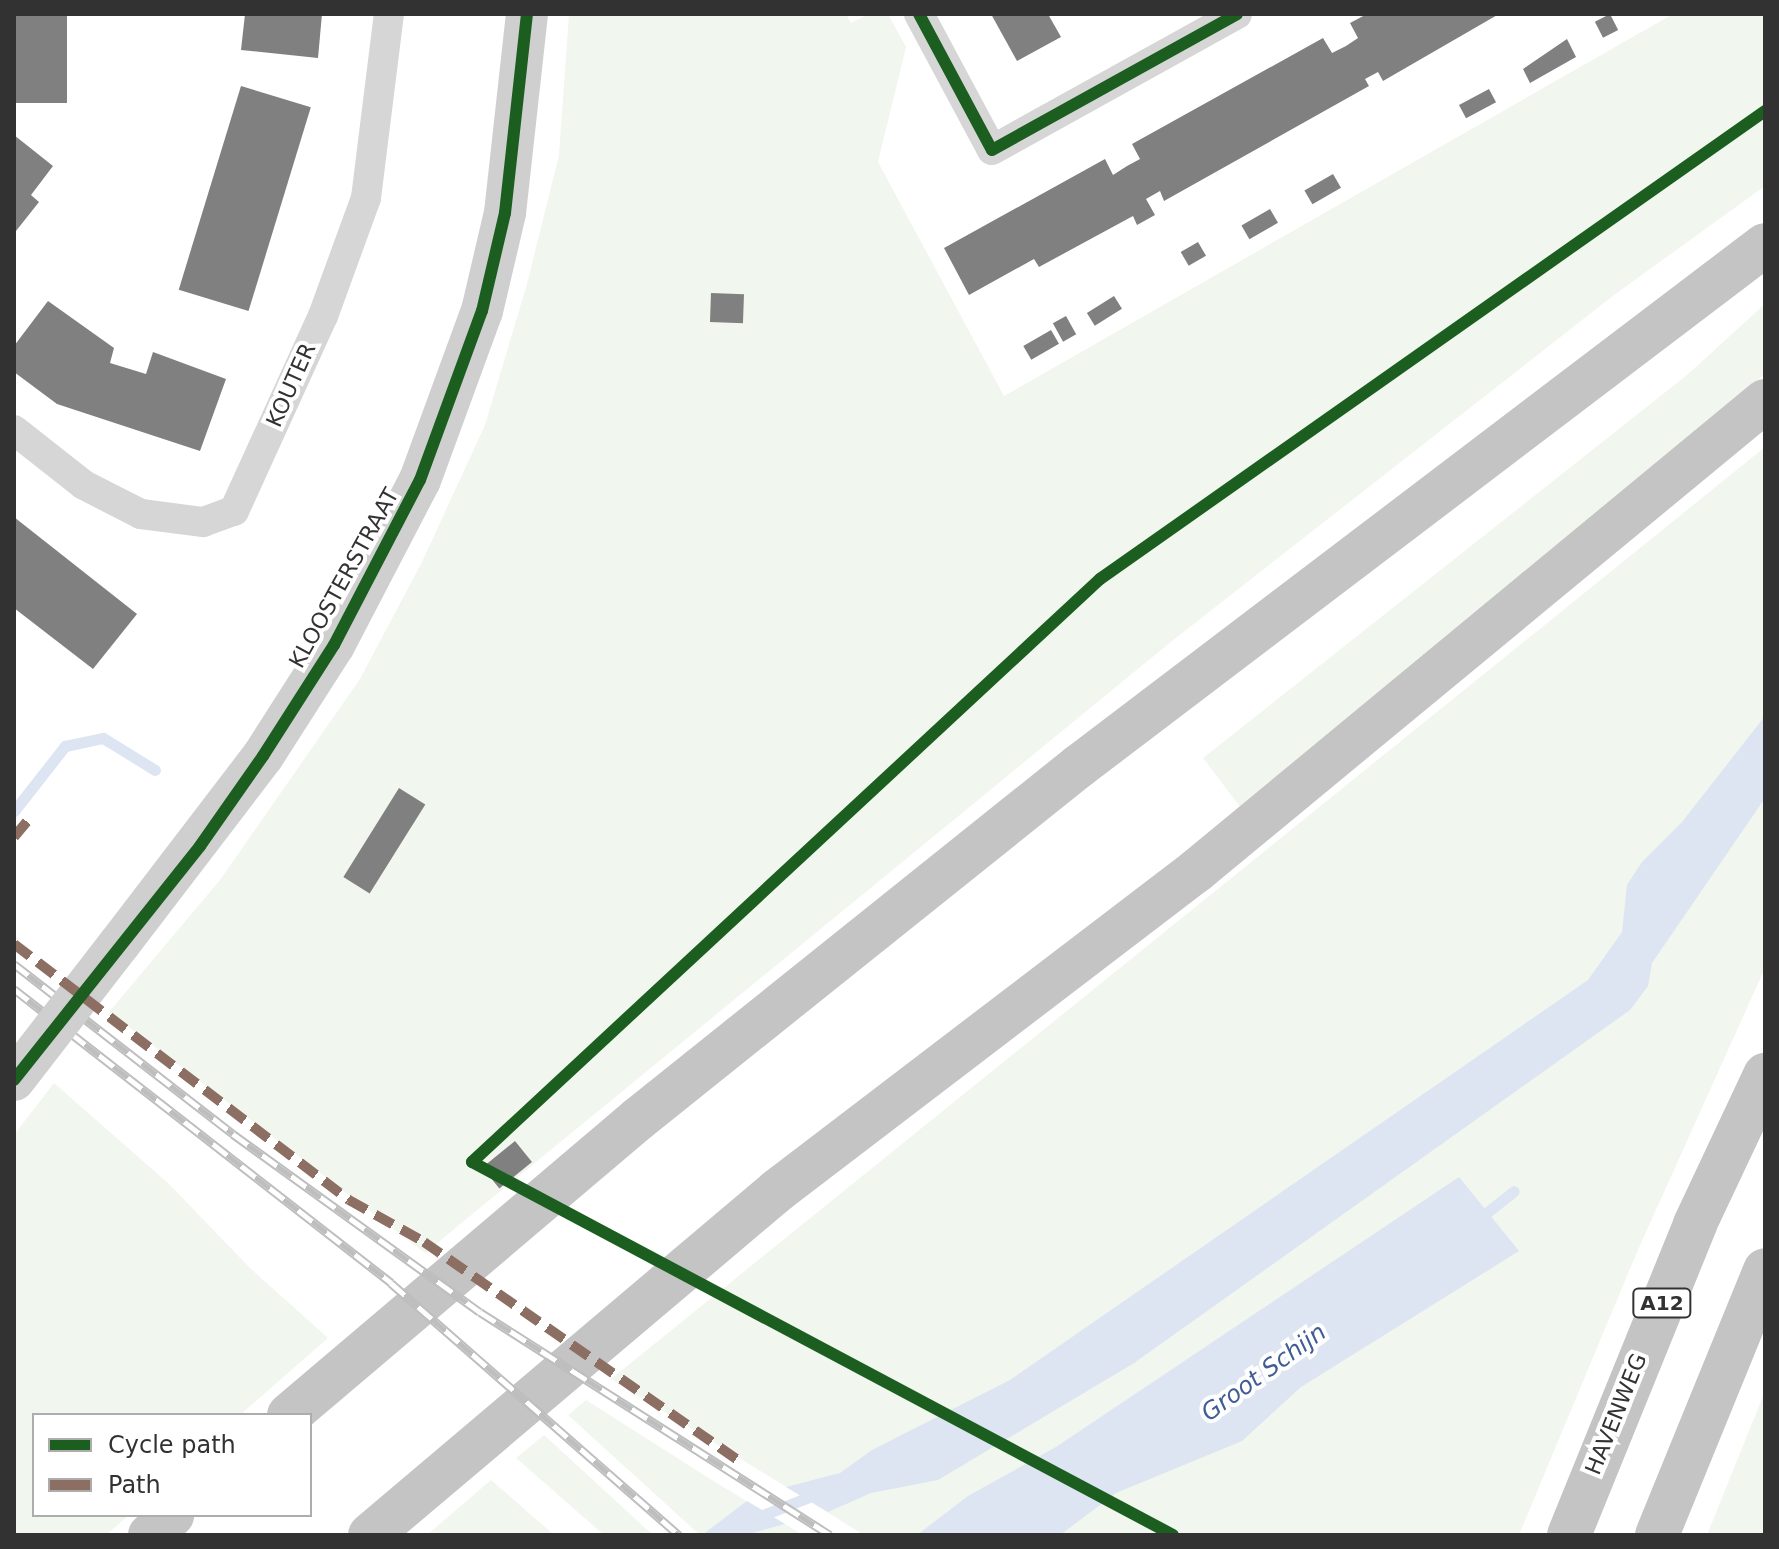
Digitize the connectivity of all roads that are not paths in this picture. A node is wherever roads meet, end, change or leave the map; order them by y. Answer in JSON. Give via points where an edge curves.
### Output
{"nodes":[{"id":1,"x":389,"y":14,"type":"edge"},
{"id":2,"x":527,"y":14,"type":"edge"},
{"id":3,"x":919,"y":14,"type":"edge"},
{"id":4,"x":1237,"y":14,"type":"edge"},
{"id":5,"x":1765,"y":245,"type":"edge"},
{"id":6,"x":1765,"y":401,"type":"edge"},
{"id":7,"x":14,"y":430,"type":"edge"},
{"id":8,"x":1765,"y":1075,"type":"edge"},
{"id":9,"x":14,"y":1080,"type":"edge"},
{"id":10,"x":1765,"y":1270,"type":"edge"},
{"id":11,"x":291,"y":1413,"type":"edge"},
{"id":12,"x":170,"y":1517,"type":"edge"},
{"id":13,"x":150,"y":1535,"type":"edge"},
{"id":14,"x":370,"y":1535,"type":"edge"},
{"id":15,"x":1569,"y":1535,"type":"edge"},
{"id":16,"x":1657,"y":1535,"type":"edge"}],
"edges":[{"from":1,"to":7,"type":"street","name":"KOUTER","via":[[366,198],[323,316],[234,511],[203,522],[141,514],[84,485]]},
{"from":2,"to":9,"type":"main road","name":"KLOOSTERSTRAAT","bridge":true,"via":[[520,112],[502,227],[482,311],[420,480],[334,645],[263,756],[200,846]]},
{"from":3,"to":4,"type":"street","via":[[992,150]]},
{"from":5,"to":11,"type":"highway","via":[[1067,775],[638,1119]]},
{"from":6,"to":14,"type":"highway","via":[[1196,871],[778,1190]]},
{"from":8,"to":15,"type":"highway","name":"HAVENWEG","number":"A12","via":[[1695,1224]]},
{"from":10,"to":16,"type":"highway"},
{"from":12,"to":13,"type":"highway"}]}
